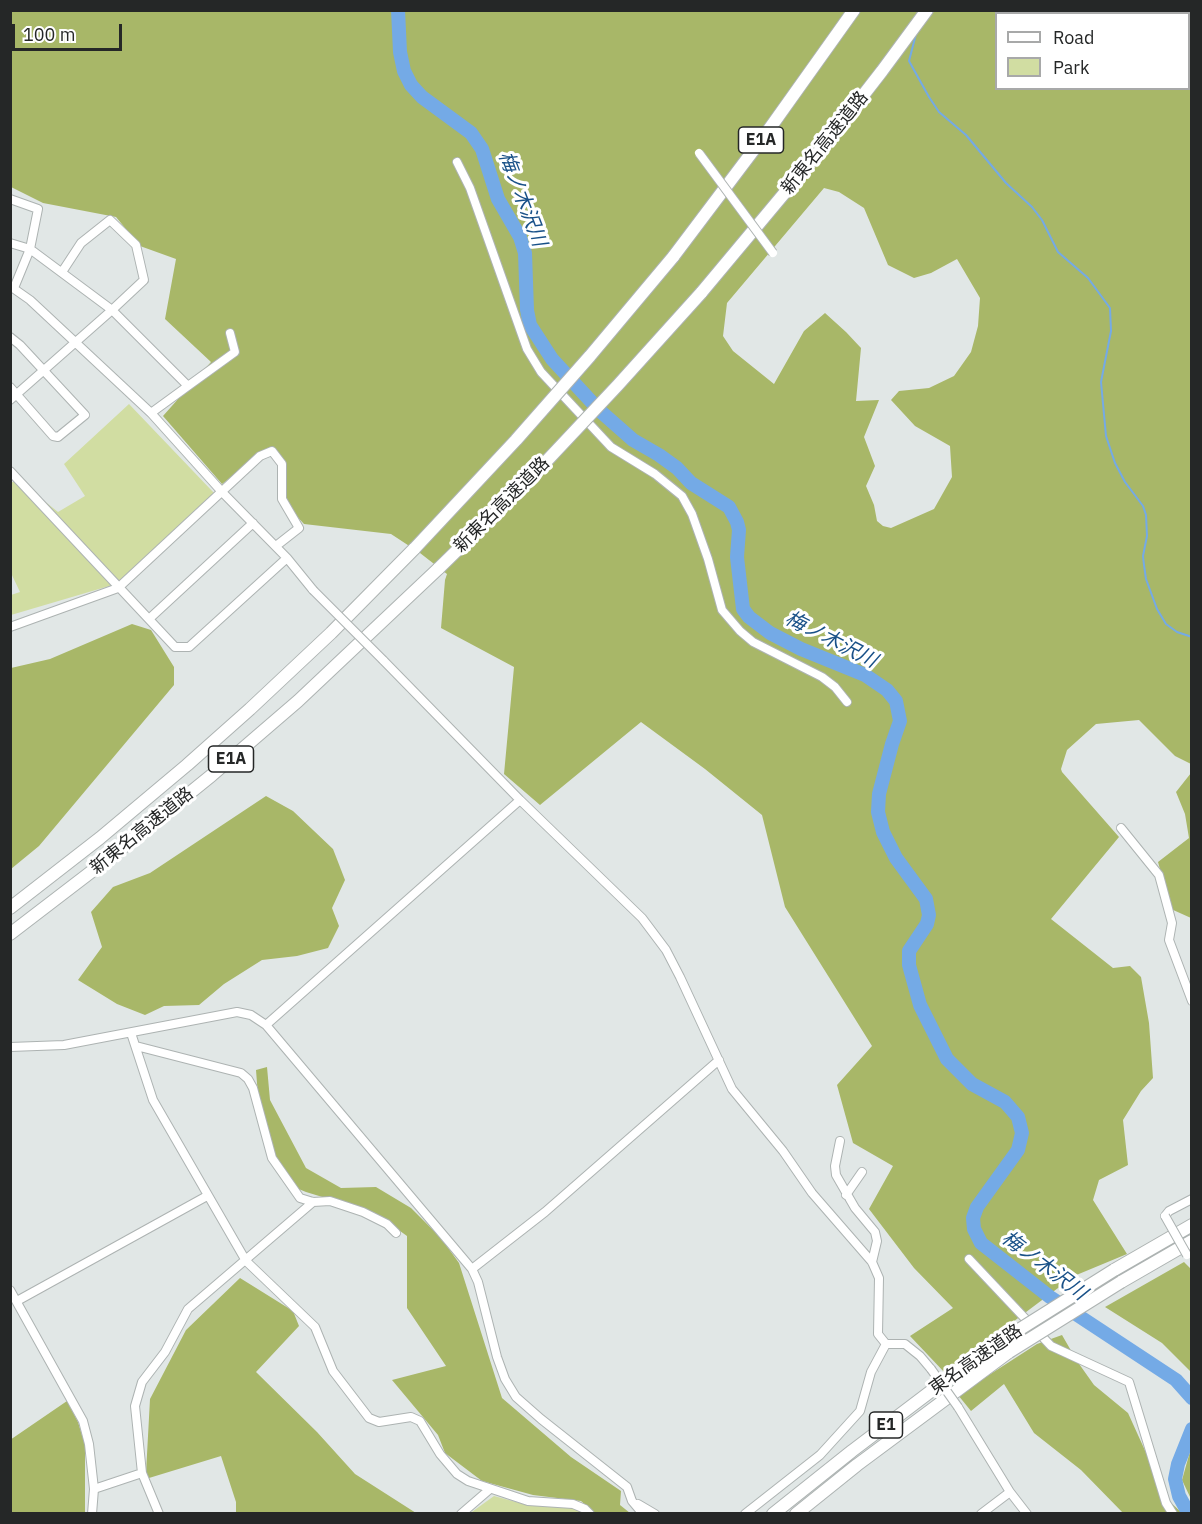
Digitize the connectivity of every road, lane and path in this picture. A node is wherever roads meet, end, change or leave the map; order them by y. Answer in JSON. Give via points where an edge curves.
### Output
{"nodes":[{"id":1,"x":927,"y":10,"type":"edge"},
{"id":2,"x":850,"y":16,"type":"edge"},
{"id":3,"x":699,"y":153,"type":"dead end"},
{"id":4,"x":457,"y":162,"type":"dead end"},
{"id":5,"x":10,"y":199,"type":"edge"},
{"id":6,"x":10,"y":243,"type":"edge"},
{"id":7,"x":30,"y":249,"type":"junction"},
{"id":8,"x":773,"y":253,"type":"dead end"},
{"id":9,"x":62,"y":272,"type":"junction"},
{"id":10,"x":12,"y":287,"type":"edge"},
{"id":11,"x":112,"y":310,"type":"junction"},
{"id":12,"x":230,"y":333,"type":"dead end"},
{"id":13,"x":10,"y":337,"type":"edge"},
{"id":14,"x":74,"y":343,"type":"junction"},
{"id":15,"x":44,"y":370,"type":"junction"},
{"id":16,"x":188,"y":386,"type":"junction"},
{"id":17,"x":10,"y":387,"type":"edge"},
{"id":18,"x":14,"y":398,"type":"edge"},
{"id":19,"x":151,"y":413,"type":"junction"},
{"id":20,"x":10,"y":471,"type":"edge"},
{"id":21,"x":224,"y":493,"type":"junction"},
{"id":22,"x":253,"y":523,"type":"junction"},
{"id":23,"x":276,"y":546,"type":"junction"},
{"id":24,"x":287,"y":558,"type":"junction"},
{"id":25,"x":118,"y":588,"type":"junction"},
{"id":26,"x":149,"y":619,"type":"junction"},
{"id":27,"x":10,"y":627,"type":"edge"},
{"id":28,"x":847,"y":702,"type":"dead end"},
{"id":29,"x":520,"y":800,"type":"junction"},
{"id":30,"x":1121,"y":828,"type":"dead end"},
{"id":31,"x":10,"y":908,"type":"edge"},
{"id":32,"x":10,"y":934,"type":"edge"},
{"id":33,"x":1191,"y":1001,"type":"edge"},
{"id":34,"x":266,"y":1025,"type":"junction"},
{"id":35,"x":131,"y":1033,"type":"junction"},
{"id":36,"x":136,"y":1046,"type":"junction"},
{"id":37,"x":10,"y":1047,"type":"edge"},
{"id":38,"x":719,"y":1059,"type":"junction"},
{"id":39,"x":840,"y":1141,"type":"dead end"},
{"id":40,"x":862,"y":1172,"type":"dead end"},
{"id":41,"x":846,"y":1195,"type":"junction"},
{"id":42,"x":207,"y":1196,"type":"junction"},
{"id":43,"x":1191,"y":1198,"type":"edge"},
{"id":44,"x":313,"y":1202,"type":"junction"},
{"id":45,"x":1191,"y":1225,"type":"edge"},
{"id":46,"x":396,"y":1233,"type":"dead end"},
{"id":47,"x":1191,"y":1241,"type":"edge"},
{"id":48,"x":969,"y":1259,"type":"dead end"},
{"id":49,"x":1189,"y":1259,"type":"edge"},
{"id":50,"x":246,"y":1261,"type":"junction"},
{"id":51,"x":872,"y":1262,"type":"junction"},
{"id":52,"x":472,"y":1269,"type":"junction"},
{"id":53,"x":10,"y":1290,"type":"edge"},
{"id":54,"x":17,"y":1301,"type":"junction"},
{"id":55,"x":886,"y":1344,"type":"junction"},
{"id":56,"x":142,"y":1473,"type":"junction"},
{"id":57,"x":94,"y":1489,"type":"junction"},
{"id":58,"x":490,"y":1489,"type":"junction"},
{"id":59,"x":1010,"y":1492,"type":"junction"},
{"id":60,"x":632,"y":1502,"type":"junction"},
{"id":61,"x":92,"y":1514,"type":"edge"},
{"id":62,"x":159,"y":1514,"type":"edge"},
{"id":63,"x":461,"y":1514,"type":"edge"},
{"id":64,"x":591,"y":1514,"type":"edge"},
{"id":65,"x":644,"y":1514,"type":"edge"},
{"id":66,"x":655,"y":1514,"type":"edge"},
{"id":67,"x":746,"y":1514,"type":"edge"},
{"id":68,"x":773,"y":1514,"type":"edge"},
{"id":69,"x":796,"y":1514,"type":"edge"},
{"id":70,"x":981,"y":1514,"type":"edge"},
{"id":71,"x":1027,"y":1514,"type":"edge"},
{"id":72,"x":1173,"y":1514,"type":"edge"}],
"edges":[{"from":1,"to":32,"type":"highway","name":"新東名高速道路","number":"E1A","bridge":true,"via":[[823,147],[701,293],[524,485],[298,701],[221,768]]},
{"from":2,"to":31,"type":"highway","name":"新東名高速道路","number":"E1A","bridge":true,"via":[[672,257],[516,440],[415,548],[250,709],[109,830]]},
{"from":3,"to":8,"type":"street","bridge":true},
{"from":4,"to":28,"type":"street","via":[[470,188],[527,349],[541,372],[612,447],[682,496],[708,559],[722,610],[735,626],[753,642],[822,677]]},
{"from":5,"to":7,"type":"street","via":[[38,209]]},
{"from":6,"to":7,"type":"street"},
{"from":7,"to":9,"type":"street"},
{"from":7,"to":10,"type":"street"},
{"from":9,"to":11,"type":"street"},
{"from":9,"to":11,"type":"street","via":[[81,243],[110,220],[136,245],[144,279]]},
{"from":10,"to":14,"type":"street"},
{"from":11,"to":14,"type":"street"},
{"from":11,"to":16,"type":"street"},
{"from":12,"to":16,"type":"street","via":[[235,352]]},
{"from":13,"to":15,"type":"street"},
{"from":14,"to":15,"type":"street"},
{"from":14,"to":19,"type":"street"},
{"from":15,"to":18,"type":"street"},
{"from":15,"to":18,"type":"street","via":[[86,415],[58,437],[53,436]]},
{"from":16,"to":19,"type":"street"},
{"from":17,"to":18,"type":"street"},
{"from":19,"to":21,"type":"street"},
{"from":20,"to":25,"type":"street"},
{"from":21,"to":22,"type":"street"},
{"from":21,"to":23,"type":"street","via":[[260,456],[272,451],[282,464],[282,499],[299,528]]},
{"from":21,"to":25,"type":"street"},
{"from":22,"to":23,"type":"street"},
{"from":22,"to":26,"type":"street"},
{"from":23,"to":24,"type":"street"},
{"from":24,"to":26,"type":"street","via":[[189,647],[175,647]]},
{"from":24,"to":29,"type":"street","bridge":true,"via":[[313,590]]},
{"from":25,"to":26,"type":"street"},
{"from":25,"to":27,"type":"street"},
{"from":29,"to":34,"type":"street"},
{"from":29,"to":38,"type":"street","via":[[642,918],[666,950]]},
{"from":30,"to":33,"type":"street","via":[[1159,875],[1172,923],[1169,940]]},
{"from":34,"to":35,"type":"street","via":[[237,1012]]},
{"from":34,"to":52,"type":"street"},
{"from":35,"to":36,"type":"street"},
{"from":35,"to":37,"type":"street","via":[[64,1045]]},
{"from":36,"to":42,"type":"street","via":[[153,1100]]},
{"from":36,"to":44,"type":"street","via":[[241,1073],[248,1079],[272,1158],[300,1198]]},
{"from":38,"to":51,"type":"street","via":[[732,1089]]},
{"from":38,"to":52,"type":"street","via":[[545,1212]]},
{"from":39,"to":41,"type":"street","via":[[836,1175]]},
{"from":40,"to":41,"type":"street"},
{"from":41,"to":51,"type":"street","via":[[875,1232]]},
{"from":42,"to":50,"type":"street"},
{"from":42,"to":54,"type":"street"},
{"from":43,"to":49,"type":"street","bridge":true,"via":[[1165,1216]]},
{"from":44,"to":46,"type":"street","via":[[330,1201],[363,1212]]},
{"from":44,"to":50,"type":"street"},
{"from":45,"to":68,"type":"highway","name":"東名高速道路","number":"E1","bridge":true,"via":[[1001,1341]]},
{"from":47,"to":69,"type":"highway","name":"東名高速道路","number":"E1","bridge":true,"via":[[1009,1352]]},
{"from":48,"to":72,"type":"street","via":[[1051,1346],[1130,1382],[1166,1503]]},
{"from":50,"to":56,"type":"street","via":[[188,1309],[165,1352],[142,1382],[135,1406]]},
{"from":50,"to":58,"type":"street","via":[[315,1327],[333,1371],[369,1418],[379,1422],[411,1418],[420,1421],[458,1474]]},
{"from":51,"to":55,"type":"street","via":[[879,1278],[878,1334]]},
{"from":52,"to":60,"type":"street","via":[[497,1357],[516,1397],[627,1487]]},
{"from":53,"to":54,"type":"street"},
{"from":54,"to":57,"type":"street","via":[[83,1421]]},
{"from":55,"to":59,"type":"street","bridge":true,"via":[[905,1344],[931,1369]]},
{"from":55,"to":67,"type":"street","via":[[871,1372],[860,1411],[820,1455]]},
{"from":56,"to":57,"type":"street"},
{"from":56,"to":62,"type":"street"},
{"from":57,"to":61,"type":"street"},
{"from":58,"to":63,"type":"street"},
{"from":58,"to":64,"type":"street","via":[[528,1501],[573,1504]]},
{"from":59,"to":70,"type":"street"},
{"from":59,"to":71,"type":"street"},
{"from":60,"to":65,"type":"street"},
{"from":60,"to":66,"type":"street"}]}
